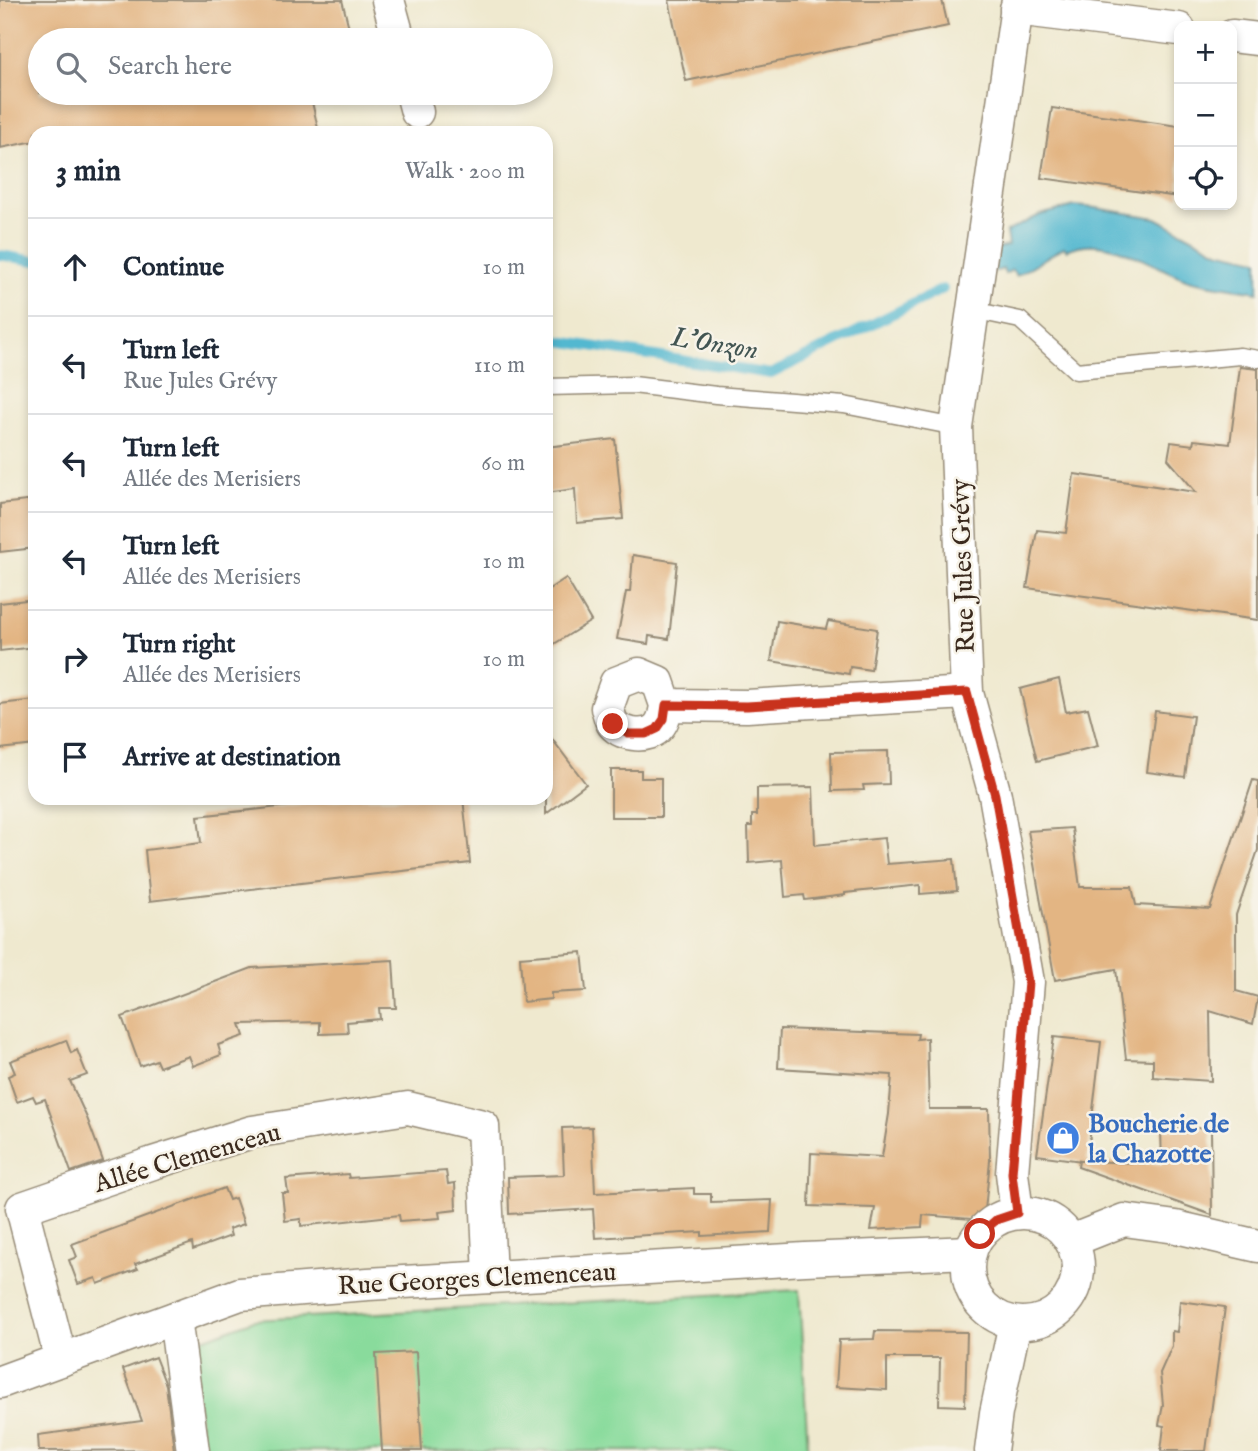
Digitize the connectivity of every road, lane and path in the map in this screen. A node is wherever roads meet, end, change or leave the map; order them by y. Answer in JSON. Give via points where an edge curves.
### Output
{"nodes":[{"id":1,"x":388,"y":0,"type":"edge"},
{"id":2,"x":1017,"y":4,"type":"edge"},
{"id":3,"x":396,"y":28,"type":"edge"},
{"id":4,"x":1174,"y":28,"type":"edge"},
{"id":5,"x":1237,"y":37,"type":"edge"},
{"id":6,"x":1258,"y":39,"type":"edge"},
{"id":7,"x":973,"y":310,"type":"junction"},
{"id":8,"x":1258,"y":359,"type":"edge"},
{"id":9,"x":553,"y":387,"type":"edge"},
{"id":10,"x":956,"y":427,"type":"junction"},
{"id":11,"x":967,"y":692,"type":"junction"},
{"id":12,"x":666,"y":705,"type":"dead end"},
{"id":13,"x":1017,"y":1213,"type":"junction"},
{"id":14,"x":1071,"y":1241,"type":"junction"},
{"id":15,"x":1258,"y":1246,"type":"edge"},
{"id":16,"x":970,"y":1252,"type":"junction"},
{"id":17,"x":490,"y":1277,"type":"junction"},
{"id":18,"x":176,"y":1318,"type":"junction"},
{"id":19,"x":1016,"y":1323,"type":"junction"},
{"id":20,"x":61,"y":1360,"type":"junction"},
{"id":21,"x":0,"y":1382,"type":"edge"},
{"id":22,"x":193,"y":1451,"type":"edge"},
{"id":23,"x":991,"y":1451,"type":"edge"}],
"edges":[{"from":1,"to":3,"type":"street"},
{"from":2,"to":4,"type":"street"},
{"from":2,"to":7,"type":"street","name":"Rue Jules Grévy"},
{"from":5,"to":6,"type":"street"},
{"from":7,"to":8,"type":"lane","via":[[1020,320],[1076,371],[1240,356]]},
{"from":7,"to":10,"type":"street","name":"Rue Jules Grévy"},
{"from":9,"to":10,"type":"lane","via":[[633,385],[844,405]]},
{"from":10,"to":11,"type":"street","name":"Rue Jules Grévy"},
{"from":11,"to":12,"type":"street","via":[[747,706]]},
{"from":11,"to":13,"type":"street","name":"Rue Jules Grévy","via":[[995,795],[1028,982],[1012,1173]]},
{"from":13,"to":14,"type":"street","via":[[1038,1215],[1057,1225]]},
{"from":13,"to":16,"type":"street","via":[[996,1220],[980,1234]]},
{"from":14,"to":15,"type":"street","via":[[1124,1220]]},
{"from":14,"to":19,"type":"street","via":[[1078,1261],[1077,1281],[1069,1299],[1054,1314]]},
{"from":16,"to":17,"type":"street","name":"Rue Georges Clemenceau"},
{"from":16,"to":19,"type":"street","via":[[968,1271],[977,1298],[997,1317]]},
{"from":17,"to":18,"type":"street","name":"Rue Georges Clemenceau","via":[[240,1294]]},
{"from":17,"to":20,"type":"street","name":"Allée Clemenceau","via":[[483,1126],[408,1108],[252,1132],[22,1208]]},
{"from":18,"to":20,"type":"street","name":"Rue Georges Clemenceau"},
{"from":18,"to":22,"type":"street"},
{"from":19,"to":23,"type":"street"},
{"from":20,"to":21,"type":"street","name":"Rue Georges Clemenceau"}]}
